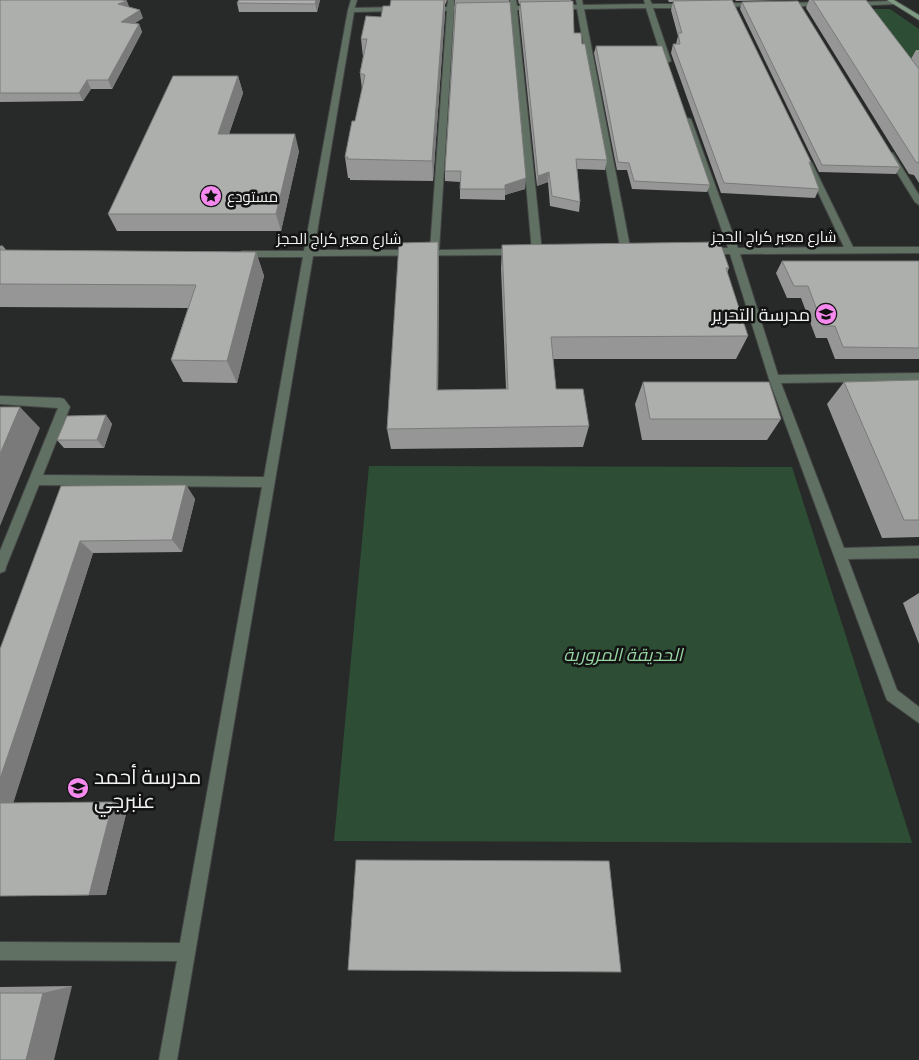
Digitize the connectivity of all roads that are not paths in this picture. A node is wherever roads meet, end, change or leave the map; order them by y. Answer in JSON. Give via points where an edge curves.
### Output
{"nodes":[{"id":1,"x":797,"y":2,"type":"edge"},
{"id":2,"x":892,"y":2,"type":"edge"},
{"id":3,"x":647,"y":3,"type":"edge"},
{"id":4,"x":732,"y":3,"type":"edge"},
{"id":5,"x":450,"y":4,"type":"edge"},
{"id":6,"x":513,"y":4,"type":"edge"},
{"id":7,"x":579,"y":4,"type":"edge"},
{"id":8,"x":834,"y":4,"type":"edge"},
{"id":9,"x":843,"y":4,"type":"edge"},
{"id":10,"x":860,"y":4,"type":"junction"},
{"id":11,"x":352,"y":5,"type":"edge"},
{"id":12,"x":761,"y":5,"type":"edge"},
{"id":13,"x":780,"y":5,"type":"edge"},
{"id":14,"x":695,"y":6,"type":"edge"},
{"id":15,"x":705,"y":6,"type":"edge"},
{"id":16,"x":477,"y":8,"type":"edge"},
{"id":17,"x":486,"y":8,"type":"edge"},
{"id":18,"x":542,"y":8,"type":"edge"},
{"id":19,"x":551,"y":8,"type":"edge"},
{"id":20,"x":405,"y":9,"type":"edge"},
{"id":21,"x":423,"y":9,"type":"edge"},
{"id":22,"x":866,"y":12,"type":"edge"},
{"id":23,"x":803,"y":13,"type":"edge"},
{"id":24,"x":737,"y":14,"type":"edge"},
{"id":25,"x":919,"y":18,"type":"edge"},
{"id":26,"x":671,"y":72,"type":"edge"},
{"id":27,"x":684,"y":110,"type":"edge"},
{"id":28,"x":884,"y":144,"type":"edge"},
{"id":29,"x":804,"y":154,"type":"edge"},
{"id":30,"x":919,"y":202,"type":"edge"},
{"id":31,"x":919,"y":250,"type":"edge"},
{"id":32,"x":734,"y":251,"type":"junction"},
{"id":33,"x":850,"y":251,"type":"junction"},
{"id":34,"x":626,"y":252,"type":"edge"},
{"id":35,"x":695,"y":252,"type":"edge"},
{"id":36,"x":434,"y":253,"type":"junction"},
{"id":37,"x":230,"y":254,"type":"edge"},
{"id":38,"x":310,"y":254,"type":"junction"},
{"id":39,"x":919,"y":377,"type":"edge"},
{"id":40,"x":774,"y":379,"type":"junction"},
{"id":41,"x":0,"y":400,"type":"edge"},
{"id":42,"x":35,"y":480,"type":"junction"},
{"id":43,"x":270,"y":482,"type":"junction"},
{"id":44,"x":919,"y":552,"type":"edge"},
{"id":45,"x":839,"y":554,"type":"junction"},
{"id":46,"x":0,"y":567,"type":"edge"},
{"id":47,"x":919,"y":716,"type":"edge"},
{"id":48,"x":0,"y":951,"type":"edge"},
{"id":49,"x":187,"y":952,"type":"junction"},
{"id":50,"x":168,"y":1060,"type":"edge"}],
"edges":[{"from":1,"to":8,"type":"street"},
{"from":1,"to":13,"type":"street"},
{"from":1,"to":23,"type":"street"},
{"from":2,"to":10,"type":"street"},
{"from":2,"to":25,"type":"street"},
{"from":3,"to":7,"type":"street"},
{"from":3,"to":14,"type":"street"},
{"from":3,"to":26,"type":"street"},
{"from":4,"to":12,"type":"street"},
{"from":4,"to":15,"type":"street"},
{"from":4,"to":24,"type":"street"},
{"from":5,"to":16,"type":"street"},
{"from":5,"to":21,"type":"street"},
{"from":5,"to":36,"type":"street"},
{"from":6,"to":17,"type":"street"},
{"from":6,"to":18,"type":"street"},
{"from":6,"to":36,"type":"street","name":"شارع معبر كراج الحجز","via":[[542,252]]},
{"from":7,"to":19,"type":"street"},
{"from":7,"to":34,"type":"street"},
{"from":9,"to":10,"type":"street"},
{"from":10,"to":22,"type":"street"},
{"from":11,"to":20,"type":"street"},
{"from":11,"to":38,"type":"street"},
{"from":27,"to":32,"type":"street"},
{"from":28,"to":30,"type":"street"},
{"from":29,"to":33,"type":"street"},
{"from":31,"to":33,"type":"street","name":"شارع معبر كراج الحجز"},
{"from":32,"to":33,"type":"street","name":"شارع معبر كراج الحجز"},
{"from":32,"to":35,"type":"street","name":"شارع معبر كراج الحجز"},
{"from":32,"to":40,"type":"street"},
{"from":36,"to":38,"type":"street","name":"شارع معبر كراج الحجز"},
{"from":37,"to":38,"type":"street","name":"شارع معبر كراج الحجز"},
{"from":38,"to":43,"type":"street"},
{"from":39,"to":40,"type":"street"},
{"from":40,"to":45,"type":"street"},
{"from":41,"to":42,"type":"street","via":[[50,400],[60,402],[64,407]]},
{"from":42,"to":43,"type":"street"},
{"from":42,"to":46,"type":"street"},
{"from":43,"to":49,"type":"street"},
{"from":44,"to":45,"type":"street"},
{"from":45,"to":47,"type":"street","via":[[892,695]]},
{"from":48,"to":49,"type":"street"},
{"from":49,"to":50,"type":"street"}]}
